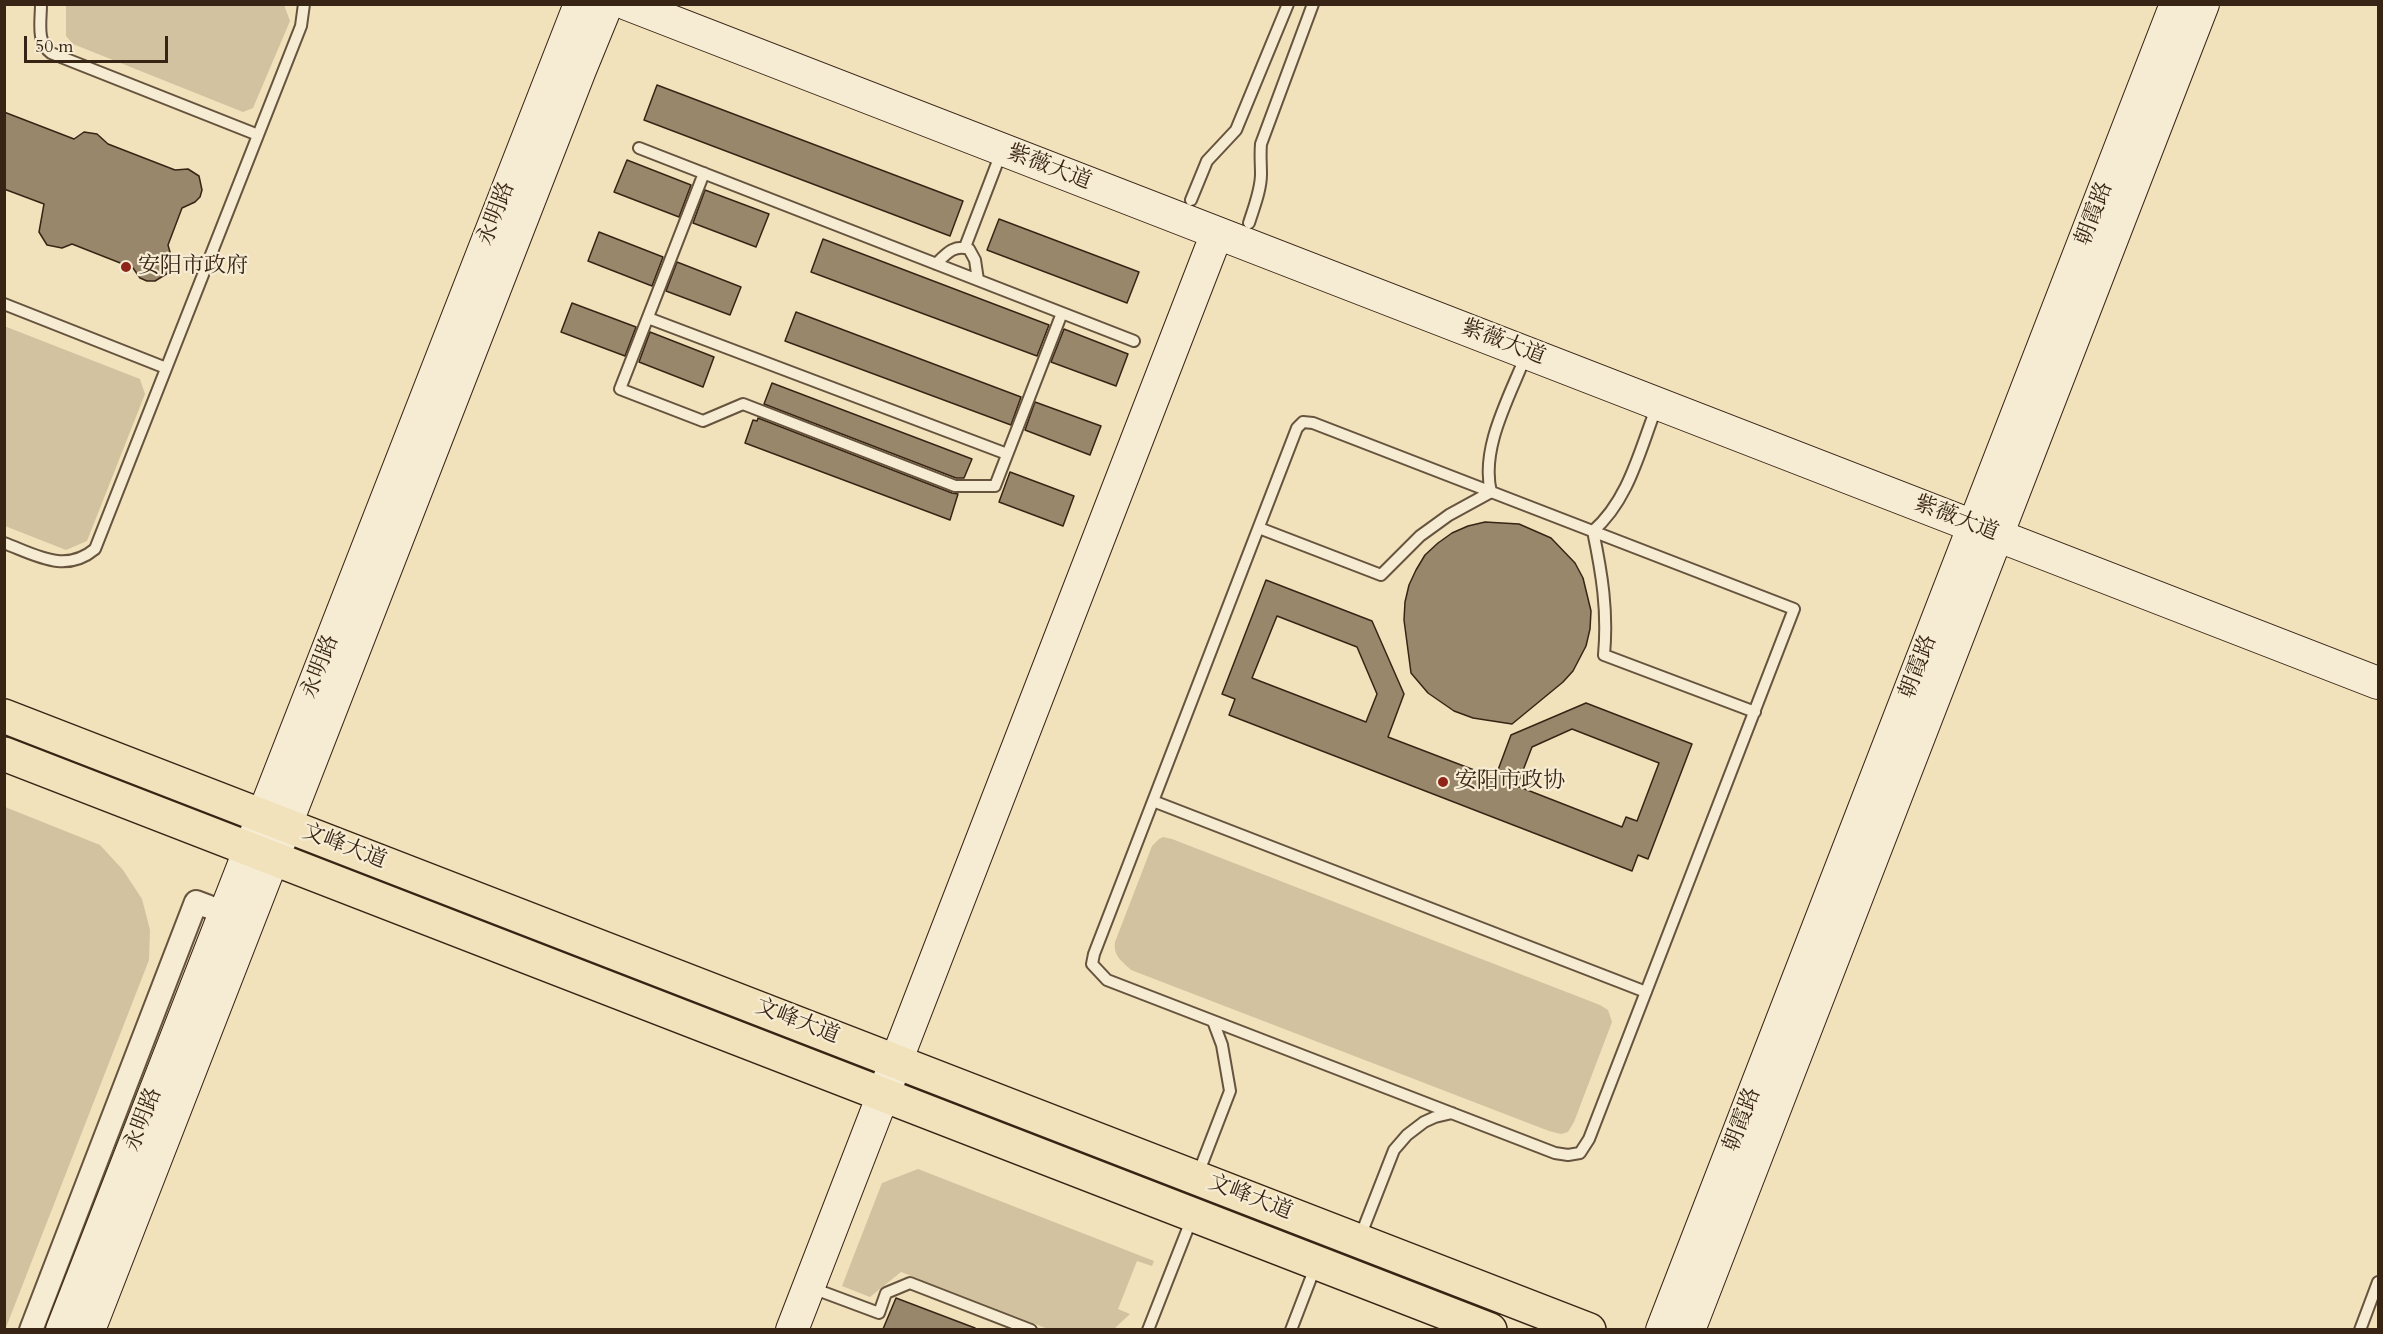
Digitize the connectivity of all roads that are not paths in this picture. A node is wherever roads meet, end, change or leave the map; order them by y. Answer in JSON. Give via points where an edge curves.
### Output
{"nodes":[{"id":1,"x":41,"y":4,"type":"edge"},
{"id":2,"x":304,"y":4,"type":"edge"},
{"id":3,"x":580,"y":4,"type":"edge"},
{"id":4,"x":607,"y":4,"type":"edge"},
{"id":5,"x":627,"y":4,"type":"edge"},
{"id":6,"x":685,"y":4,"type":"edge"},
{"id":7,"x":1288,"y":4,"type":"edge"},
{"id":8,"x":1313,"y":4,"type":"edge"},
{"id":9,"x":2176,"y":4,"type":"edge"},
{"id":10,"x":2203,"y":4,"type":"edge"},
{"id":11,"x":258,"y":135,"type":"junction"},
{"id":12,"x":639,"y":148,"type":"dead end"},
{"id":13,"x":1002,"y":150,"type":"junction"},
{"id":14,"x":704,"y":173,"type":"junction"},
{"id":15,"x":1191,"y":200,"type":"junction"},
{"id":16,"x":1249,"y":222,"type":"junction"},
{"id":17,"x":1217,"y":233,"type":"junction"},
{"id":18,"x":965,"y":248,"type":"junction"},
{"id":19,"x":936,"y":264,"type":"junction"},
{"id":20,"x":978,"y":280,"type":"junction"},
{"id":21,"x":4,"y":304,"type":"edge"},
{"id":22,"x":1062,"y":313,"type":"junction"},
{"id":23,"x":648,"y":318,"type":"junction"},
{"id":24,"x":1134,"y":341,"type":"dead end"},
{"id":25,"x":1527,"y":353,"type":"junction"},
{"id":26,"x":166,"y":368,"type":"junction"},
{"id":27,"x":1658,"y":404,"type":"junction"},
{"id":28,"x":1007,"y":454,"type":"junction"},
{"id":29,"x":1491,"y":492,"type":"junction"},
{"id":30,"x":1989,"y":521,"type":"junction"},
{"id":31,"x":1259,"y":528,"type":"junction"},
{"id":32,"x":1593,"y":531,"type":"junction"},
{"id":33,"x":4,"y":543,"type":"edge"},
{"id":34,"x":2379,"y":660,"type":"edge"},
{"id":35,"x":2379,"y":683,"type":"edge"},
{"id":36,"x":1755,"y":712,"type":"junction"},
{"id":37,"x":4,"y":716,"type":"edge"},
{"id":38,"x":4,"y":754,"type":"edge"},
{"id":39,"x":1153,"y":801,"type":"junction"},
{"id":40,"x":274,"y":820,"type":"junction"},
{"id":41,"x":261,"y":854,"type":"junction"},
{"id":42,"x":225,"y":913,"type":"junction"},
{"id":43,"x":1646,"y":992,"type":"junction"},
{"id":44,"x":1213,"y":1021,"type":"junction"},
{"id":45,"x":897,"y":1060,"type":"junction"},
{"id":46,"x":883,"y":1095,"type":"junction"},
{"id":47,"x":1452,"y":1113,"type":"junction"},
{"id":48,"x":1197,"y":1177,"type":"junction"},
{"id":49,"x":1193,"y":1215,"type":"junction"},
{"id":50,"x":1359,"y":1240,"type":"junction"},
{"id":51,"x":1317,"y":1263,"type":"junction"},
{"id":52,"x":2379,"y":1282,"type":"edge"},
{"id":53,"x":809,"y":1286,"type":"junction"},
{"id":54,"x":31,"y":1329,"type":"edge"},
{"id":55,"x":62,"y":1329,"type":"edge"},
{"id":56,"x":89,"y":1329,"type":"edge"},
{"id":57,"x":792,"y":1329,"type":"edge"},
{"id":58,"x":1031,"y":1329,"type":"edge"},
{"id":59,"x":1148,"y":1329,"type":"edge"},
{"id":60,"x":1291,"y":1329,"type":"edge"},
{"id":61,"x":1490,"y":1329,"type":"edge"},
{"id":62,"x":1589,"y":1329,"type":"edge"},
{"id":63,"x":1662,"y":1329,"type":"edge"},
{"id":64,"x":1689,"y":1329,"type":"edge"},
{"id":65,"x":2360,"y":1329,"type":"edge"}],
"edges":[{"from":1,"to":11,"type":"lane","via":[[40,38],[51,53]]},
{"from":2,"to":11,"type":"lane","via":[[301,26]]},
{"from":3,"to":40,"type":"street","name":"永明路"},
{"from":4,"to":40,"type":"street","name":"永明路"},
{"from":5,"to":13,"type":"street","name":"紫薇大道"},
{"from":6,"to":15,"type":"street","name":"紫薇大道"},
{"from":7,"to":15,"type":"lane","via":[[1236,130],[1206,161]]},
{"from":8,"to":16,"type":"lane","via":[[1261,144],[1262,174]]},
{"from":9,"to":30,"type":"street","name":"朝霞路"},
{"from":10,"to":30,"type":"street","name":"朝霞路"},
{"from":11,"to":26,"type":"lane"},
{"from":12,"to":14,"type":"lane"},
{"from":13,"to":17,"type":"street","name":"紫薇大道"},
{"from":13,"to":18,"type":"lane"},
{"from":14,"to":19,"type":"lane"},
{"from":14,"to":23,"type":"lane"},
{"from":15,"to":16,"type":"street","name":"紫薇大道"},
{"from":16,"to":30,"type":"street","name":"紫薇大道"},
{"from":17,"to":25,"type":"street","name":"紫薇大道"},
{"from":17,"to":45,"type":"street"},
{"from":18,"to":19,"type":"lane","via":[[949,251]]},
{"from":18,"to":20,"type":"lane","via":[[973,253]]},
{"from":19,"to":20,"type":"lane"},
{"from":20,"to":22,"type":"lane"},
{"from":21,"to":26,"type":"lane"},
{"from":22,"to":24,"type":"lane"},
{"from":22,"to":28,"type":"lane"},
{"from":23,"to":28,"type":"lane"},
{"from":23,"to":28,"type":"lane","via":[[620,388],[703,421],[743,404],[956,486],[995,486]]},
{"from":25,"to":27,"type":"street","name":"紫薇大道"},
{"from":25,"to":29,"type":"lane","via":[[1490,446],[1487,465]]},
{"from":26,"to":33,"type":"lane","via":[[95,549],[84,558],[52,561]]},
{"from":27,"to":30,"type":"street","name":"紫薇大道"},
{"from":27,"to":32,"type":"lane","via":[[1624,491]]},
{"from":29,"to":31,"type":"lane","via":[[1420,536],[1381,575]]},
{"from":29,"to":31,"type":"lane","via":[[1303,422],[1297,428]]},
{"from":29,"to":32,"type":"lane"},
{"from":30,"to":34,"type":"street","name":"紫薇大道"},
{"from":30,"to":35,"type":"street","name":"紫薇大道"},
{"from":30,"to":63,"type":"street","name":"朝霞路"},
{"from":30,"to":64,"type":"street","name":"朝霞路"},
{"from":31,"to":39,"type":"lane"},
{"from":32,"to":36,"type":"lane","via":[[1603,578],[1604,655]]},
{"from":32,"to":36,"type":"lane","via":[[1794,609]]},
{"from":36,"to":43,"type":"lane"},
{"from":37,"to":40,"type":"main road","name":"文峰大道"},
{"from":38,"to":41,"type":"main road","name":"文峰大道"},
{"from":39,"to":43,"type":"lane"},
{"from":39,"to":44,"type":"lane","via":[[1092,964],[1107,980]]},
{"from":40,"to":41,"type":"street","name":"永明路"},
{"from":40,"to":45,"type":"main road","name":"文峰大道"},
{"from":41,"to":42,"type":"street","name":"永明路"},
{"from":41,"to":46,"type":"main road","name":"文峰大道"},
{"from":41,"to":56,"type":"street","name":"永明路"},
{"from":42,"to":54,"type":"street","via":[[196,902]]},
{"from":42,"to":55,"type":"street","name":"永明路"},
{"from":43,"to":47,"type":"lane","via":[[1589,1139],[1580,1153],[1555,1153]]},
{"from":44,"to":47,"type":"lane"},
{"from":44,"to":48,"type":"lane","via":[[1222,1045],[1230,1091]]},
{"from":45,"to":46,"type":"street"},
{"from":45,"to":48,"type":"main road","name":"文峰大道"},
{"from":46,"to":49,"type":"main road","name":"文峰大道"},
{"from":46,"to":53,"type":"street"},
{"from":47,"to":50,"type":"lane","via":[[1424,1122],[1394,1150]]},
{"from":48,"to":50,"type":"main road","name":"文峰大道"},
{"from":49,"to":51,"type":"main road","name":"文峰大道"},
{"from":49,"to":59,"type":"lane"},
{"from":50,"to":62,"type":"main road","name":"文峰大道"},
{"from":51,"to":60,"type":"lane"},
{"from":51,"to":61,"type":"main road","name":"文峰大道"},
{"from":52,"to":65,"type":"lane"},
{"from":53,"to":57,"type":"street"},
{"from":53,"to":58,"type":"lane","via":[[879,1314],[886,1293],[910,1283]]}]}
